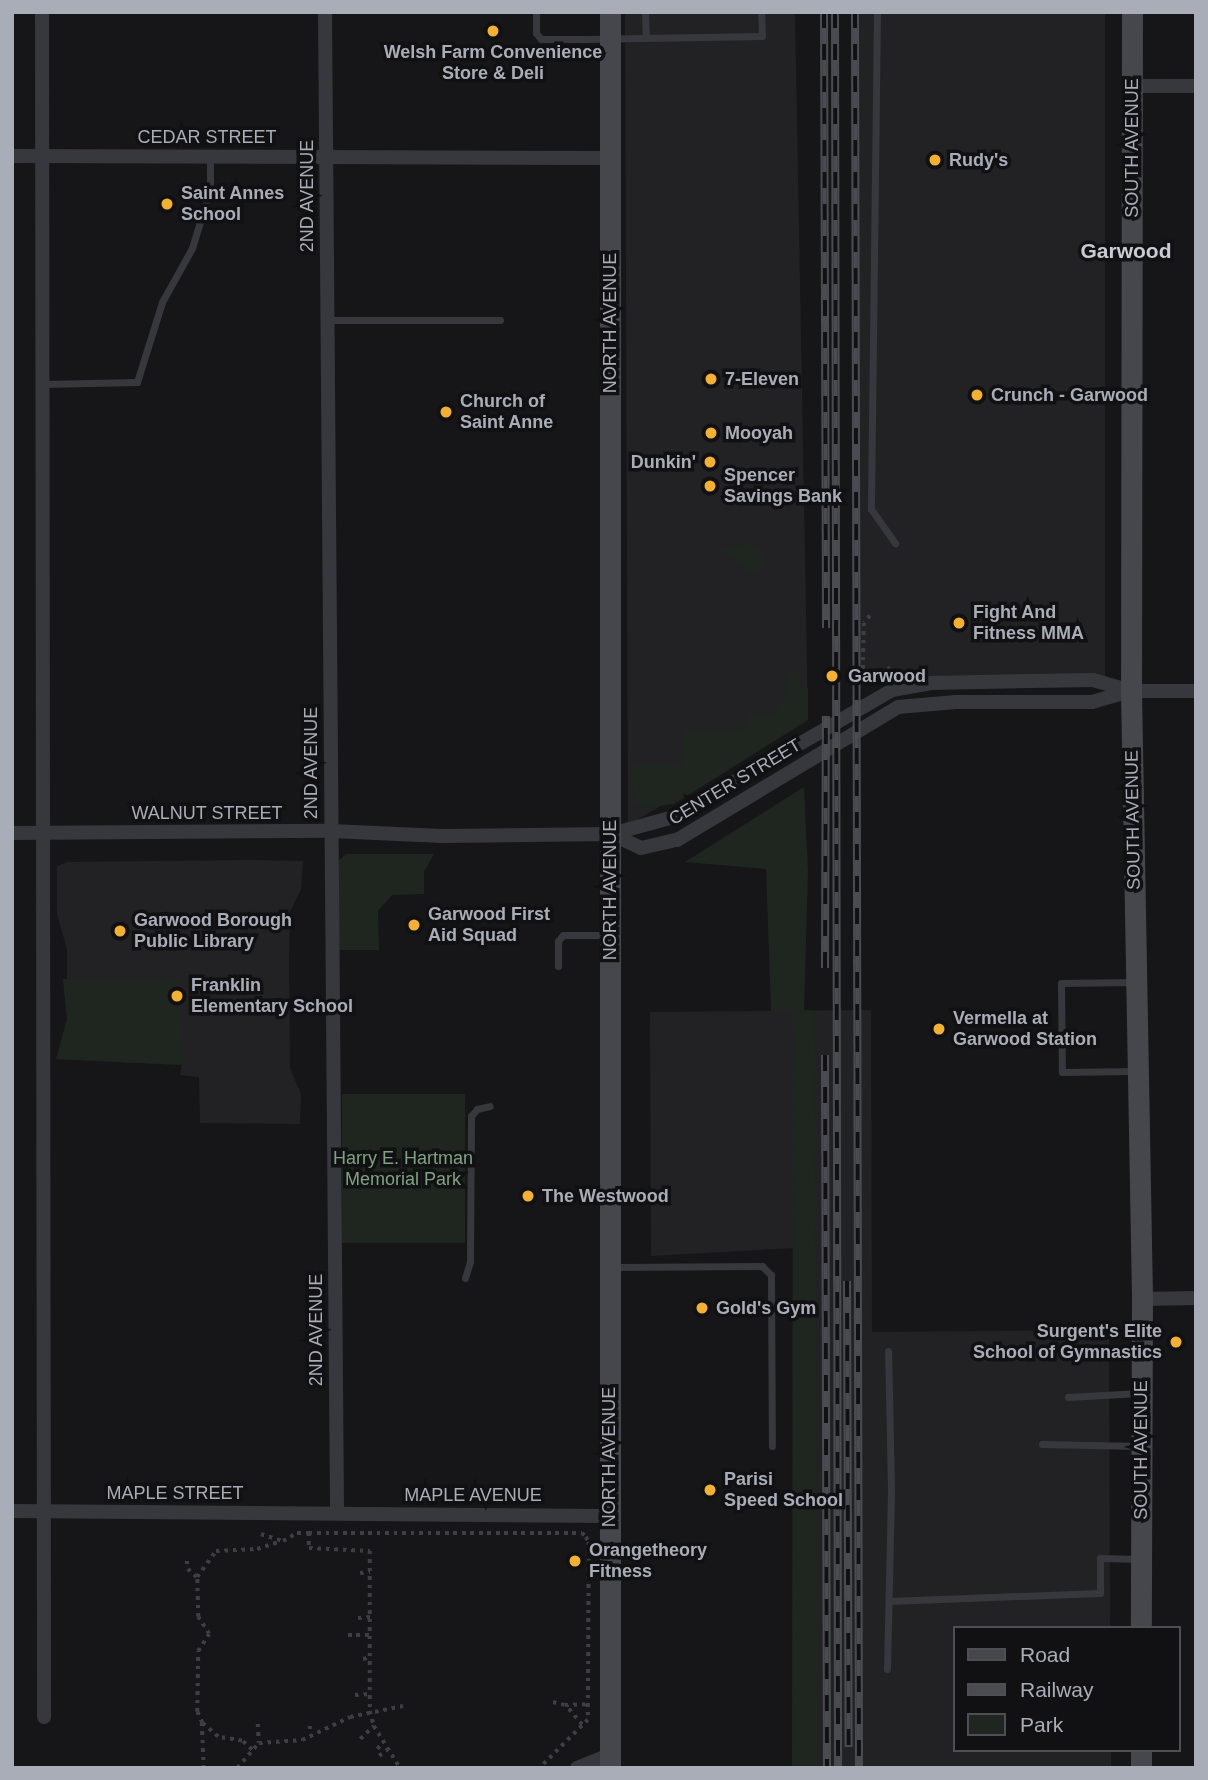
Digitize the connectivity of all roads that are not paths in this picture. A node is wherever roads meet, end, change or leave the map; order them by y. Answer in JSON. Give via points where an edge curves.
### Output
{"nodes":[{"id":1,"x":42,"y":12,"type":"edge"},
{"id":2,"x":325,"y":12,"type":"edge"},
{"id":3,"x":536,"y":12,"type":"edge"},
{"id":4,"x":610,"y":12,"type":"edge"},
{"id":5,"x":645,"y":12,"type":"edge"},
{"id":6,"x":761,"y":12,"type":"edge"},
{"id":7,"x":877,"y":12,"type":"edge"},
{"id":8,"x":1132,"y":12,"type":"edge"},
{"id":9,"x":611,"y":37,"type":"junction"},
{"id":10,"x":646,"y":37,"type":"junction"},
{"id":11,"x":1132,"y":86,"type":"junction"},
{"id":12,"x":1196,"y":86,"type":"edge"},
{"id":13,"x":12,"y":156,"type":"edge"},
{"id":14,"x":42,"y":156,"type":"junction"},
{"id":15,"x":210,"y":156,"type":"junction"},
{"id":16,"x":326,"y":156,"type":"junction"},
{"id":17,"x":611,"y":158,"type":"junction"},
{"id":18,"x":327,"y":320,"type":"junction"},
{"id":19,"x":500,"y":320,"type":"dead end"},
{"id":20,"x":42,"y":384,"type":"junction"},
{"id":21,"x":895,"y":543,"type":"dead end"},
{"id":22,"x":1131,"y":691,"type":"junction"},
{"id":23,"x":1196,"y":691,"type":"edge"},
{"id":24,"x":331,"y":831,"type":"junction"},
{"id":25,"x":12,"y":833,"type":"edge"},
{"id":26,"x":43,"y":833,"type":"junction"},
{"id":27,"x":611,"y":834,"type":"junction"},
{"id":28,"x":610,"y":935,"type":"junction"},
{"id":29,"x":558,"y":966,"type":"dead end"},
{"id":30,"x":1136,"y":982,"type":"junction"},
{"id":31,"x":1137,"y":1071,"type":"junction"},
{"id":32,"x":490,"y":1106,"type":"dead end"},
{"id":33,"x":609,"y":1267,"type":"junction"},
{"id":34,"x":465,"y":1278,"type":"dead end"},
{"id":35,"x":1196,"y":1298,"type":"edge"},
{"id":36,"x":1142,"y":1299,"type":"junction"},
{"id":37,"x":888,"y":1351,"type":"dead end"},
{"id":38,"x":1140,"y":1393,"type":"junction"},
{"id":39,"x":1068,"y":1397,"type":"dead end"},
{"id":40,"x":1042,"y":1444,"type":"dead end"},
{"id":41,"x":772,"y":1446,"type":"dead end"},
{"id":42,"x":1140,"y":1446,"type":"junction"},
{"id":43,"x":12,"y":1511,"type":"edge"},
{"id":44,"x":44,"y":1511,"type":"junction"},
{"id":45,"x":337,"y":1513,"type":"junction"},
{"id":46,"x":609,"y":1516,"type":"junction"},
{"id":47,"x":1141,"y":1559,"type":"junction"},
{"id":48,"x":889,"y":1601,"type":"junction"},
{"id":49,"x":1141,"y":1626,"type":"edge"},
{"id":50,"x":887,"y":1669,"type":"dead end"},
{"id":51,"x":44,"y":1717,"type":"dead end"},
{"id":52,"x":610,"y":1761,"type":"edge"},
{"id":53,"x":577,"y":1768,"type":"edge"}],
"edges":[{"from":1,"to":14,"type":"street"},
{"from":2,"to":16,"type":"street","name":"2ND AVENUE"},
{"from":3,"to":9,"type":"lane","via":[[536,33],[541,39]]},
{"from":4,"to":9,"type":"main road","name":"NORTH AVENUE"},
{"from":5,"to":10,"type":"lane"},
{"from":6,"to":10,"type":"lane","via":[[762,36]]},
{"from":7,"to":21,"type":"lane","via":[[871,509]]},
{"from":8,"to":11,"type":"main road","name":"SOUTH AVENUE"},
{"from":9,"to":10,"type":"lane"},
{"from":9,"to":17,"type":"main road","name":"NORTH AVENUE"},
{"from":11,"to":12,"type":"street"},
{"from":11,"to":22,"type":"main road","name":"SOUTH AVENUE"},
{"from":13,"to":14,"type":"street","name":"CEDAR STREET"},
{"from":14,"to":15,"type":"street","name":"CEDAR STREET"},
{"from":14,"to":20,"type":"street"},
{"from":15,"to":16,"type":"street","name":"CEDAR STREET"},
{"from":15,"to":20,"type":"lane","via":[[211,189],[192,248],[162,302],[137,382]]},
{"from":16,"to":17,"type":"street","name":"CEDAR STREET"},
{"from":16,"to":18,"type":"street","name":"2ND AVENUE"},
{"from":17,"to":27,"type":"main road","name":"NORTH AVENUE"},
{"from":18,"to":19,"type":"lane"},
{"from":18,"to":24,"type":"street","name":"2ND AVENUE"},
{"from":20,"to":26,"type":"street"},
{"from":22,"to":23,"type":"street","name":"CENTER STREET"},
{"from":22,"to":27,"type":"street","name":"CENTER STREET","via":[[1093,680],[951,682],[892,690],[674,817]]},
{"from":22,"to":27,"type":"street","name":"CENTER STREET","via":[[1092,702],[956,702],[898,707],[677,840],[641,848]]},
{"from":22,"to":30,"type":"main road","name":"SOUTH AVENUE"},
{"from":24,"to":26,"type":"street","name":"WALNUT STREET"},
{"from":24,"to":27,"type":"street","name":"WALNUT STREET","via":[[442,836]]},
{"from":24,"to":45,"type":"street","name":"2ND AVENUE"},
{"from":25,"to":26,"type":"street","name":"WALNUT STREET"},
{"from":26,"to":44,"type":"street"},
{"from":27,"to":28,"type":"main road","name":"NORTH AVENUE"},
{"from":28,"to":29,"type":"lane","via":[[563,934]]},
{"from":28,"to":33,"type":"main road","name":"NORTH AVENUE"},
{"from":30,"to":31,"type":"main road","name":"SOUTH AVENUE"},
{"from":30,"to":31,"type":"lane","via":[[1061,983],[1062,1072]]},
{"from":31,"to":36,"type":"main road","name":"SOUTH AVENUE"},
{"from":32,"to":34,"type":"lane","via":[[471,1116],[470,1262]]},
{"from":33,"to":41,"type":"lane","via":[[762,1266],[771,1275]]},
{"from":33,"to":46,"type":"main road","name":"NORTH AVENUE"},
{"from":35,"to":36,"type":"street"},
{"from":36,"to":38,"type":"main road","name":"SOUTH AVENUE"},
{"from":37,"to":48,"type":"lane"},
{"from":38,"to":39,"type":"lane"},
{"from":38,"to":42,"type":"main road","name":"SOUTH AVENUE"},
{"from":40,"to":42,"type":"lane"},
{"from":42,"to":47,"type":"main road","name":"SOUTH AVENUE"},
{"from":43,"to":44,"type":"street","name":"MAPLE STREET"},
{"from":44,"to":45,"type":"street","name":"MAPLE STREET"},
{"from":44,"to":51,"type":"street"},
{"from":45,"to":46,"type":"street","name":"MAPLE AVENUE"},
{"from":46,"to":52,"type":"main road","name":"NORTH AVENUE"},
{"from":47,"to":48,"type":"lane","via":[[1100,1558],[1100,1593]]},
{"from":47,"to":49,"type":"main road","name":"SOUTH AVENUE"},
{"from":48,"to":50,"type":"lane"},
{"from":52,"to":53,"type":"street"}]}
